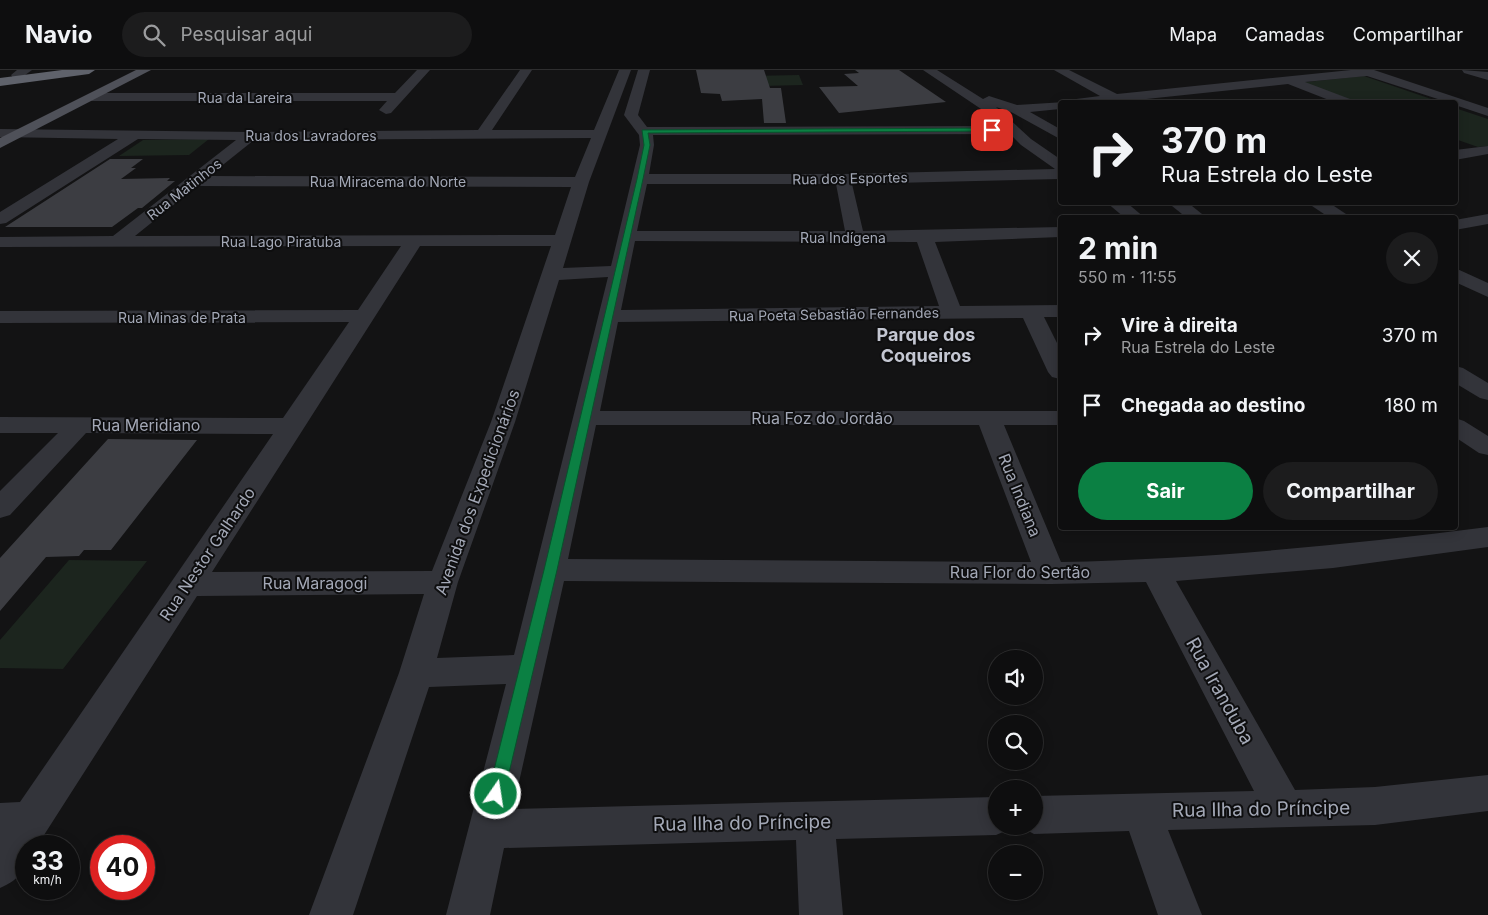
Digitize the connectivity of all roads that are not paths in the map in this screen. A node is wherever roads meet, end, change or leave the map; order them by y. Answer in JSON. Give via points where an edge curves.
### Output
{"nodes":[{"id":1,"x":56,"y":70,"type":"edge"},
{"id":2,"x":89,"y":70,"type":"edge"},
{"id":3,"x":145,"y":70,"type":"edge"},
{"id":4,"x":424,"y":70,"type":"edge"},
{"id":5,"x":526,"y":70,"type":"edge"},
{"id":6,"x":625,"y":70,"type":"edge"},
{"id":7,"x":644,"y":70,"type":"edge"},
{"id":8,"x":929,"y":70,"type":"edge"},
{"id":9,"x":938,"y":70,"type":"edge"},
{"id":10,"x":1060,"y":70,"type":"edge"},
{"id":11,"x":1468,"y":70,"type":"edge"},
{"id":12,"x":1364,"y":71,"type":"edge"},
{"id":13,"x":21,"y":73,"type":"edge"},
{"id":14,"x":1487,"y":75,"type":"edge"},
{"id":15,"x":0,"y":77,"type":"edge"},
{"id":16,"x":1288,"y":80,"type":"junction"},
{"id":17,"x":0,"y":82,"type":"edge"},
{"id":18,"x":92,"y":96,"type":"junction"},
{"id":19,"x":399,"y":97,"type":"junction"},
{"id":20,"x":1116,"y":99,"type":"junction"},
{"id":21,"x":1104,"y":100,"type":"edge"},
{"id":22,"x":1340,"y":100,"type":"edge"},
{"id":23,"x":1452,"y":100,"type":"edge"},
{"id":24,"x":1458,"y":102,"type":"edge"},
{"id":25,"x":1058,"y":105,"type":"edge"},
{"id":26,"x":1016,"y":109,"type":"junction"},
{"id":27,"x":1488,"y":112,"type":"edge"},
{"id":28,"x":1012,"y":130,"type":"junction"},
{"id":29,"x":644,"y":131,"type":"junction"},
{"id":30,"x":0,"y":133,"type":"edge"},
{"id":31,"x":21,"y":133,"type":"junction"},
{"id":32,"x":601,"y":134,"type":"junction"},
{"id":33,"x":1058,"y":134,"type":"edge"},
{"id":34,"x":362,"y":135,"type":"junction"},
{"id":35,"x":482,"y":135,"type":"junction"},
{"id":36,"x":132,"y":136,"type":"junction"},
{"id":37,"x":250,"y":136,"type":"junction"},
{"id":38,"x":0,"y":144,"type":"edge"},
{"id":39,"x":1458,"y":144,"type":"edge"},
{"id":40,"x":1483,"y":151,"type":"edge"},
{"id":41,"x":1458,"y":155,"type":"edge"},
{"id":42,"x":1058,"y":164,"type":"edge"},
{"id":43,"x":1058,"y":174,"type":"edge"},
{"id":44,"x":640,"y":179,"type":"junction"},
{"id":45,"x":844,"y":179,"type":"junction"},
{"id":46,"x":194,"y":181,"type":"junction"},
{"id":47,"x":582,"y":182,"type":"junction"},
{"id":48,"x":1118,"y":205,"type":"edge"},
{"id":49,"x":1180,"y":205,"type":"edge"},
{"id":50,"x":1320,"y":205,"type":"edge"},
{"id":51,"x":1133,"y":215,"type":"edge"},
{"id":52,"x":1194,"y":215,"type":"edge"},
{"id":53,"x":1338,"y":215,"type":"edge"},
{"id":54,"x":0,"y":219,"type":"edge"},
{"id":55,"x":1488,"y":219,"type":"edge"},
{"id":56,"x":1458,"y":224,"type":"edge"},
{"id":57,"x":1058,"y":232,"type":"edge"},
{"id":58,"x":627,"y":236,"type":"junction"},
{"id":59,"x":855,"y":237,"type":"junction"},
{"id":60,"x":924,"y":237,"type":"junction"},
{"id":61,"x":563,"y":240,"type":"junction"},
{"id":62,"x":118,"y":241,"type":"junction"},
{"id":63,"x":414,"y":241,"type":"junction"},
{"id":64,"x":0,"y":242,"type":"edge"},
{"id":65,"x":619,"y":271,"type":"junction"},
{"id":66,"x":552,"y":274,"type":"junction"},
{"id":67,"x":1458,"y":276,"type":"edge"},
{"id":68,"x":1488,"y":291,"type":"edge"},
{"id":69,"x":1058,"y":311,"type":"edge"},
{"id":70,"x":952,"y":312,"type":"junction"},
{"id":71,"x":1031,"y":312,"type":"junction"},
{"id":72,"x":364,"y":316,"type":"junction"},
{"id":73,"x":609,"y":316,"type":"junction"},
{"id":74,"x":0,"y":317,"type":"edge"},
{"id":75,"x":1058,"y":368,"type":"edge"},
{"id":76,"x":1458,"y":375,"type":"edge"},
{"id":77,"x":1488,"y":393,"type":"edge"},
{"id":78,"x":988,"y":417,"type":"junction"},
{"id":79,"x":584,"y":418,"type":"junction"},
{"id":80,"x":1058,"y":418,"type":"edge"},
{"id":81,"x":0,"y":425,"type":"edge"},
{"id":82,"x":80,"y":425,"type":"junction"},
{"id":83,"x":292,"y":426,"type":"junction"},
{"id":84,"x":1458,"y":428,"type":"edge"},
{"id":85,"x":1488,"y":447,"type":"edge"},
{"id":86,"x":0,"y":508,"type":"edge"},
{"id":87,"x":1488,"y":537,"type":"edge"},
{"id":88,"x":551,"y":570,"type":"junction"},
{"id":89,"x":1155,"y":571,"type":"junction"},
{"id":90,"x":1051,"y":573,"type":"junction"},
{"id":91,"x":443,"y":582,"type":"junction"},
{"id":92,"x":187,"y":584,"type":"junction"},
{"id":93,"x":525,"y":669,"type":"junction"},
{"id":94,"x":416,"y":673,"type":"junction"},
{"id":95,"x":1488,"y":793,"type":"edge"},
{"id":96,"x":1285,"y":810,"type":"junction"},
{"id":97,"x":1141,"y":811,"type":"junction"},
{"id":98,"x":1043,"y":815,"type":"edge"},
{"id":99,"x":988,"y":816,"type":"edge"},
{"id":100,"x":15,"y":822,"type":"edge"},
{"id":101,"x":814,"y":822,"type":"junction"},
{"id":102,"x":488,"y":829,"type":"junction"},
{"id":103,"x":0,"y":867,"type":"edge"},
{"id":104,"x":331,"y":915,"type":"edge"},
{"id":105,"x":468,"y":915,"type":"edge"},
{"id":106,"x":821,"y":915,"type":"edge"},
{"id":107,"x":1180,"y":915,"type":"edge"}],
"edges":[{"from":1,"to":13,"type":"highway"},
{"from":2,"to":17,"type":"highway"},
{"from":3,"to":18,"type":"main road"},
{"from":4,"to":19,"type":"street"},
{"from":5,"to":35,"type":"street"},
{"from":6,"to":32,"type":"street","name":"Avenida dos Expedicionários"},
{"from":7,"to":29,"type":"street","via":[[631,115]]},
{"from":8,"to":28,"type":"street","via":[[995,112]]},
{"from":9,"to":26,"type":"street","via":[[985,99]]},
{"from":10,"to":20,"type":"street"},
{"from":11,"to":14,"type":"street"},
{"from":12,"to":16,"type":"street"},
{"from":12,"to":23,"type":"street"},
{"from":13,"to":15,"type":"highway"},
{"from":16,"to":20,"type":"street"},
{"from":16,"to":22,"type":"street"},
{"from":18,"to":19,"type":"street","name":"Rua da Lareira"},
{"from":18,"to":31,"type":"main road"},
{"from":19,"to":34,"type":"street"},
{"from":20,"to":21,"type":"street"},
{"from":24,"to":27,"type":"street"},
{"from":25,"to":26,"type":"street"},
{"from":26,"to":33,"type":"street"},
{"from":28,"to":29,"type":"street"},
{"from":28,"to":42,"type":"street"},
{"from":29,"to":44,"type":"street","via":[[647,145]]},
{"from":30,"to":31,"type":"street","name":"Rua dos Lavradores"},
{"from":31,"to":36,"type":"street","name":"Rua dos Lavradores"},
{"from":31,"to":38,"type":"main road"},
{"from":32,"to":35,"type":"street","name":"Rua dos Lavradores"},
{"from":32,"to":47,"type":"street","name":"Avenida dos Expedicionários"},
{"from":34,"to":35,"type":"street","name":"Rua dos Lavradores"},
{"from":34,"to":37,"type":"street","name":"Rua dos Lavradores"},
{"from":36,"to":37,"type":"street","name":"Rua dos Lavradores"},
{"from":36,"to":54,"type":"street"},
{"from":37,"to":46,"type":"street","name":"Rua Matinhos"},
{"from":39,"to":40,"type":"street"},
{"from":40,"to":41,"type":"street"},
{"from":43,"to":45,"type":"street","name":"Rua dos Esportes"},
{"from":44,"to":45,"type":"street","name":"Rua dos Esportes"},
{"from":44,"to":58,"type":"street"},
{"from":45,"to":59,"type":"street"},
{"from":46,"to":47,"type":"street","name":"Rua Miracema do Norte"},
{"from":46,"to":62,"type":"street","name":"Rua Matinhos"},
{"from":47,"to":61,"type":"street","name":"Avenida dos Expedicionários"},
{"from":48,"to":51,"type":"street"},
{"from":49,"to":52,"type":"street"},
{"from":50,"to":53,"type":"street"},
{"from":55,"to":56,"type":"street"},
{"from":57,"to":60,"type":"street","name":"Rua Indígena"},
{"from":58,"to":59,"type":"street","name":"Rua Indígena"},
{"from":58,"to":65,"type":"street"},
{"from":59,"to":60,"type":"street","name":"Rua Indígena"},
{"from":60,"to":70,"type":"street"},
{"from":61,"to":63,"type":"street","name":"Rua Lago Piratuba"},
{"from":61,"to":66,"type":"street","name":"Avenida dos Expedicionários"},
{"from":62,"to":63,"type":"street","name":"Rua Lago Piratuba"},
{"from":62,"to":64,"type":"street","name":"Rua Lago Piratuba"},
{"from":63,"to":72,"type":"street","name":"Rua Nestor Galhardo"},
{"from":65,"to":66,"type":"street"},
{"from":65,"to":73,"type":"street"},
{"from":66,"to":91,"type":"street","name":"Avenida dos Expedicionários","via":[[503,422]]},
{"from":67,"to":68,"type":"street"},
{"from":69,"to":71,"type":"street","name":"Rua Poeta Sebastião Fernandes"},
{"from":70,"to":71,"type":"street","name":"Rua Poeta Sebastião Fernandes"},
{"from":70,"to":73,"type":"street","name":"Rua Poeta Sebastião Fernandes"},
{"from":71,"to":75,"type":"street"},
{"from":72,"to":74,"type":"street","name":"Rua Minas de Prata"},
{"from":72,"to":83,"type":"street","name":"Rua Nestor Galhardo"},
{"from":73,"to":79,"type":"street"},
{"from":76,"to":77,"type":"street"},
{"from":78,"to":79,"type":"street","name":"Rua Foz do Jordão"},
{"from":78,"to":80,"type":"street","name":"Rua Foz do Jordão"},
{"from":78,"to":90,"type":"street","name":"Rua Indiana"},
{"from":79,"to":88,"type":"street"},
{"from":81,"to":82,"type":"street","name":"Rua Meridiano"},
{"from":82,"to":83,"type":"street","name":"Rua Meridiano"},
{"from":82,"to":86,"type":"street"},
{"from":83,"to":92,"type":"street","name":"Rua Nestor Galhardo"},
{"from":84,"to":85,"type":"street"},
{"from":87,"to":89,"type":"street","name":"Rua Flor do Sertão","via":[[1333,557]]},
{"from":88,"to":90,"type":"street","name":"Rua Flor do Sertão"},
{"from":88,"to":93,"type":"street"},
{"from":89,"to":90,"type":"street","name":"Rua Flor do Sertão"},
{"from":89,"to":96,"type":"street","name":"Rua Iranduba"},
{"from":91,"to":92,"type":"street","name":"Rua Maragogi"},
{"from":91,"to":94,"type":"street","name":"Avenida dos Expedicionários"},
{"from":92,"to":100,"type":"street","name":"Rua Nestor Galhardo"},
{"from":93,"to":94,"type":"street"},
{"from":93,"to":102,"type":"street"},
{"from":94,"to":104,"type":"street","name":"Avenida dos Expedicionários"},
{"from":95,"to":96,"type":"street","name":"Rua Ilha do Príncipe","via":[[1374,806]]},
{"from":96,"to":97,"type":"street","name":"Rua Ilha do Príncipe"},
{"from":97,"to":98,"type":"street","name":"Rua Ilha do Príncipe"},
{"from":97,"to":107,"type":"street"},
{"from":99,"to":101,"type":"street","name":"Rua Ilha do Príncipe"},
{"from":100,"to":103,"type":"street","name":"Rua Nestor Galhardo"},
{"from":101,"to":102,"type":"street","name":"Rua Ilha do Príncipe"},
{"from":101,"to":106,"type":"street"},
{"from":102,"to":105,"type":"street"}]}
